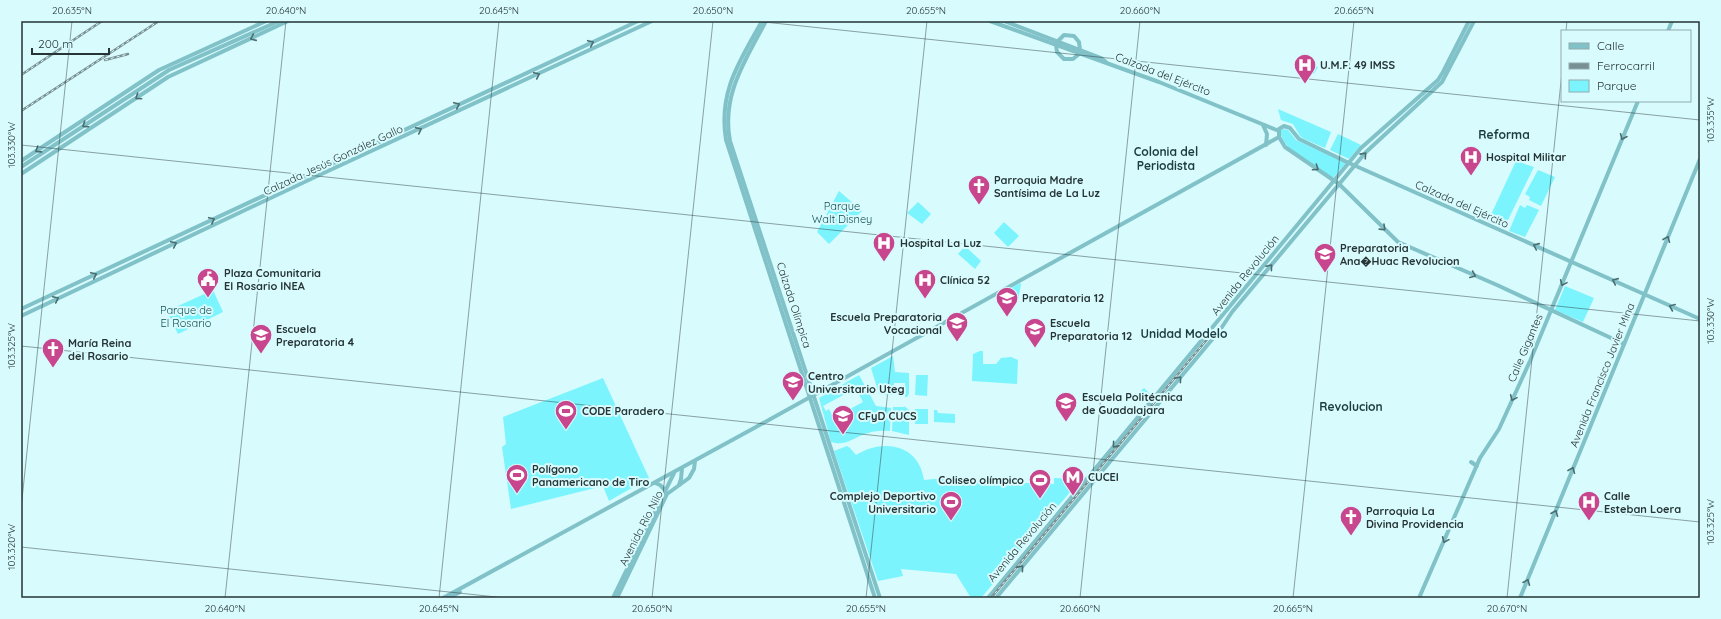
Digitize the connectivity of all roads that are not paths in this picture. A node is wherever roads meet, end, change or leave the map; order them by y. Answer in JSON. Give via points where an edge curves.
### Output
{"nodes":[{"id":1,"x":266,"y":21,"type":"edge"},
{"id":2,"x":279,"y":21,"type":"edge"},
{"id":3,"x":288,"y":21,"type":"edge"},
{"id":4,"x":638,"y":21,"type":"edge"},
{"id":5,"x":652,"y":21,"type":"edge"},
{"id":6,"x":762,"y":21,"type":"edge"},
{"id":7,"x":766,"y":21,"type":"edge"},
{"id":8,"x":990,"y":21,"type":"edge"},
{"id":9,"x":1004,"y":21,"type":"edge"},
{"id":10,"x":1469,"y":21,"type":"edge"},
{"id":11,"x":1474,"y":21,"type":"edge"},
{"id":12,"x":236,"y":37,"type":"junction"},
{"id":13,"x":1056,"y":43,"type":"junction"},
{"id":14,"x":1079,"y":52,"type":"junction"},
{"id":15,"x":584,"y":53,"type":"junction"},
{"id":16,"x":568,"y":54,"type":"junction"},
{"id":17,"x":198,"y":57,"type":"junction"},
{"id":18,"x":200,"y":62,"type":"junction"},
{"id":19,"x":1638,"y":102,"type":"edge"},
{"id":20,"x":92,"y":114,"type":"junction"},
{"id":21,"x":95,"y":118,"type":"junction"},
{"id":22,"x":1263,"y":124,"type":"junction"},
{"id":23,"x":1279,"y":131,"type":"junction"},
{"id":24,"x":66,"y":137,"type":"junction"},
{"id":25,"x":1279,"y":137,"type":"junction"},
{"id":26,"x":1266,"y":144,"type":"junction"},
{"id":27,"x":65,"y":145,"type":"junction"},
{"id":28,"x":1700,"y":159,"type":"edge"},
{"id":29,"x":21,"y":160,"type":"edge"},
{"id":30,"x":1349,"y":163,"type":"junction"},
{"id":31,"x":1354,"y":165,"type":"junction"},
{"id":32,"x":21,"y":167,"type":"edge"},
{"id":33,"x":21,"y":174,"type":"edge"},
{"id":34,"x":1334,"y":181,"type":"junction"},
{"id":35,"x":1338,"y":184,"type":"junction"},
{"id":36,"x":270,"y":193,"type":"junction"},
{"id":37,"x":258,"y":205,"type":"junction"},
{"id":38,"x":1572,"y":262,"type":"junction"},
{"id":39,"x":1644,"y":295,"type":"junction"},
{"id":40,"x":21,"y":309,"type":"edge"},
{"id":41,"x":1550,"y":311,"type":"junction"},
{"id":42,"x":21,"y":316,"type":"edge"},
{"id":43,"x":1700,"y":319,"type":"edge"},
{"id":44,"x":1624,"y":344,"type":"junction"},
{"id":45,"x":812,"y":397,"type":"junction"},
{"id":46,"x":695,"y":461,"type":"junction"},
{"id":47,"x":1471,"y":462,"type":"dead end"},
{"id":48,"x":1101,"y":463,"type":"junction"},
{"id":49,"x":1477,"y":466,"type":"junction"},
{"id":50,"x":1106,"y":467,"type":"junction"},
{"id":51,"x":682,"y":468,"type":"junction"},
{"id":52,"x":674,"y":473,"type":"junction"},
{"id":53,"x":655,"y":483,"type":"junction"},
{"id":54,"x":678,"y":485,"type":"junction"},
{"id":55,"x":665,"y":490,"type":"junction"},
{"id":56,"x":531,"y":551,"type":"junction"},
{"id":57,"x":631,"y":566,"type":"junction"},
{"id":58,"x":443,"y":598,"type":"edge"},
{"id":59,"x":449,"y":598,"type":"edge"},
{"id":60,"x":613,"y":598,"type":"edge"},
{"id":61,"x":617,"y":598,"type":"edge"},
{"id":62,"x":875,"y":598,"type":"edge"},
{"id":63,"x":880,"y":598,"type":"edge"},
{"id":64,"x":988,"y":598,"type":"edge"},
{"id":65,"x":996,"y":598,"type":"edge"},
{"id":66,"x":1419,"y":598,"type":"edge"},
{"id":67,"x":1520,"y":598,"type":"edge"}],
"edges":[{"from":1,"to":12,"type":"main road"},
{"from":2,"to":12,"type":"main road"},
{"from":3,"to":18,"type":"main road","one_way":true},
{"from":16,"to":4,"type":"main road","name":"Calzada Jesús González Gallo","one_way":true},
{"from":5,"to":15,"type":"main road","name":"Calzada Jesús González Gallo"},
{"from":6,"to":45,"type":"main road","name":"Calzada Olímpica","via":[[730,81],[725,104],[724,130],[728,152]]},
{"from":7,"to":45,"type":"main road","name":"Calzada Olímpica","via":[[738,73],[732,90],[728,130],[731,147]]},
{"from":8,"to":13,"type":"main road","name":"Calzada del Ejército"},
{"from":9,"to":13,"type":"main road","name":"Calzada del Ejército"},
{"from":10,"to":30,"type":"main road","name":"Avenida Revolución","via":[[1438,80],[1365,144]]},
{"from":31,"to":11,"type":"main road","name":"Avenida Revolución","one_way":true,"via":[[1442,82]]},
{"from":12,"to":17,"type":"main road"},
{"from":12,"to":20,"type":"main road","via":[[159,70]]},
{"from":13,"to":14,"type":"main road","name":"Calzada del Ejército"},
{"from":13,"to":14,"type":"main road","via":[[1058,55],[1064,59],[1073,59]]},
{"from":13,"to":14,"type":"main road","via":[[1064,36],[1074,36],[1079,42]]},
{"from":14,"to":22,"type":"main road","name":"Calzada del Ejército"},
{"from":15,"to":16,"type":"main road"},
{"from":37,"to":15,"type":"main road","name":"Calzada Jesús González Gallo","one_way":true},
{"from":36,"to":16,"type":"main road","name":"Calzada Jesús González Gallo","one_way":true},
{"from":17,"to":18,"type":"main road"},
{"from":17,"to":21,"type":"main road","via":[[169,70]]},
{"from":18,"to":27,"type":"main road","one_way":true,"via":[[164,79]]},
{"from":19,"to":38,"type":"main road","name":"Calle Gigantes","one_way":true},
{"from":20,"to":21,"type":"main road"},
{"from":20,"to":29,"type":"main road","one_way":true},
{"from":21,"to":24,"type":"main road","one_way":true},
{"from":22,"to":23,"type":"main road","name":"Calzada del Ejército"},
{"from":22,"to":26,"type":"main road","via":[[1267,134]]},
{"from":23,"to":25,"type":"main road"},
{"from":23,"to":30,"type":"main road","name":"Calzada del Ejército","via":[[1283,126],[1288,127],[1299,139]]},
{"from":24,"to":27,"type":"main road"},
{"from":24,"to":32,"type":"main road"},
{"from":25,"to":26,"type":"main road"},
{"from":25,"to":34,"type":"main road","one_way":true,"via":[[1286,148]]},
{"from":26,"to":45,"type":"main road"},
{"from":27,"to":33,"type":"main road"},
{"from":39,"to":28,"type":"main road","name":"Avenida Francisco Javier Mina","one_way":true},
{"from":30,"to":31,"type":"main road","name":"Calzada del Ejército"},
{"from":30,"to":34,"type":"main road","name":"Avenida Revolución"},
{"from":31,"to":35,"type":"main road","name":"Avenida Revolución"},
{"from":38,"to":31,"type":"main road","name":"Calzada del Ejército","one_way":true},
{"from":34,"to":35,"type":"main road"},
{"from":34,"to":48,"type":"main road","name":"Avenida Revolución","one_way":true},
{"from":35,"to":41,"type":"main road","one_way":true,"via":[[1398,242]]},
{"from":50,"to":35,"type":"main road","name":"Avenida Revolución","one_way":true},
{"from":36,"to":37,"type":"main road"},
{"from":40,"to":36,"type":"main road","name":"Calzada Jesús González Gallo","one_way":true},
{"from":42,"to":37,"type":"main road","name":"Calzada Jesús González Gallo","one_way":true},
{"from":39,"to":38,"type":"main road","name":"Calzada del Ejército","one_way":true},
{"from":38,"to":41,"type":"main road","name":"Calle Gigantes","one_way":true},
{"from":43,"to":39,"type":"main road","name":"Calzada del Ejército","one_way":true},
{"from":39,"to":44,"type":"main road","name":"Avenida Francisco Javier Mina"},
{"from":41,"to":44,"type":"main road"},
{"from":41,"to":49,"type":"main road","name":"Calle Gigantes","one_way":true,"via":[[1499,429]]},
{"from":67,"to":44,"type":"main road","name":"Avenida Francisco Javier Mina","one_way":true},
{"from":45,"to":46,"type":"main road"},
{"from":45,"to":62,"type":"main road","name":"Calzada Olímpica"},
{"from":45,"to":63,"type":"main road","name":"Calzada Olímpica"},
{"from":46,"to":51,"type":"main road"},
{"from":46,"to":54,"type":"main road","via":[[692,474]]},
{"from":47,"to":49,"type":"main road"},
{"from":48,"to":50,"type":"main road"},
{"from":48,"to":64,"type":"main road","name":"Avenida Revolución"},
{"from":49,"to":66,"type":"main road","name":"Calle Gigantes","one_way":true},
{"from":65,"to":50,"type":"main road","name":"Avenida Revolución","one_way":true},
{"from":51,"to":52,"type":"main road"},
{"from":51,"to":54,"type":"main road","name":"Avenida Río Nilo"},
{"from":52,"to":53,"type":"main road"},
{"from":52,"to":55,"type":"main road","name":"Avenida Río Nilo"},
{"from":53,"to":55,"type":"main road"},
{"from":53,"to":56,"type":"main road"},
{"from":54,"to":57,"type":"main road","name":"Avenida Río Nilo","via":[[668,494]]},
{"from":55,"to":57,"type":"main road","name":"Avenida Río Nilo"},
{"from":56,"to":58,"type":"main road"},
{"from":56,"to":59,"type":"main road"},
{"from":57,"to":60,"type":"main road","name":"Avenida Río Nilo"},
{"from":57,"to":61,"type":"main road","name":"Avenida Río Nilo"}]}
